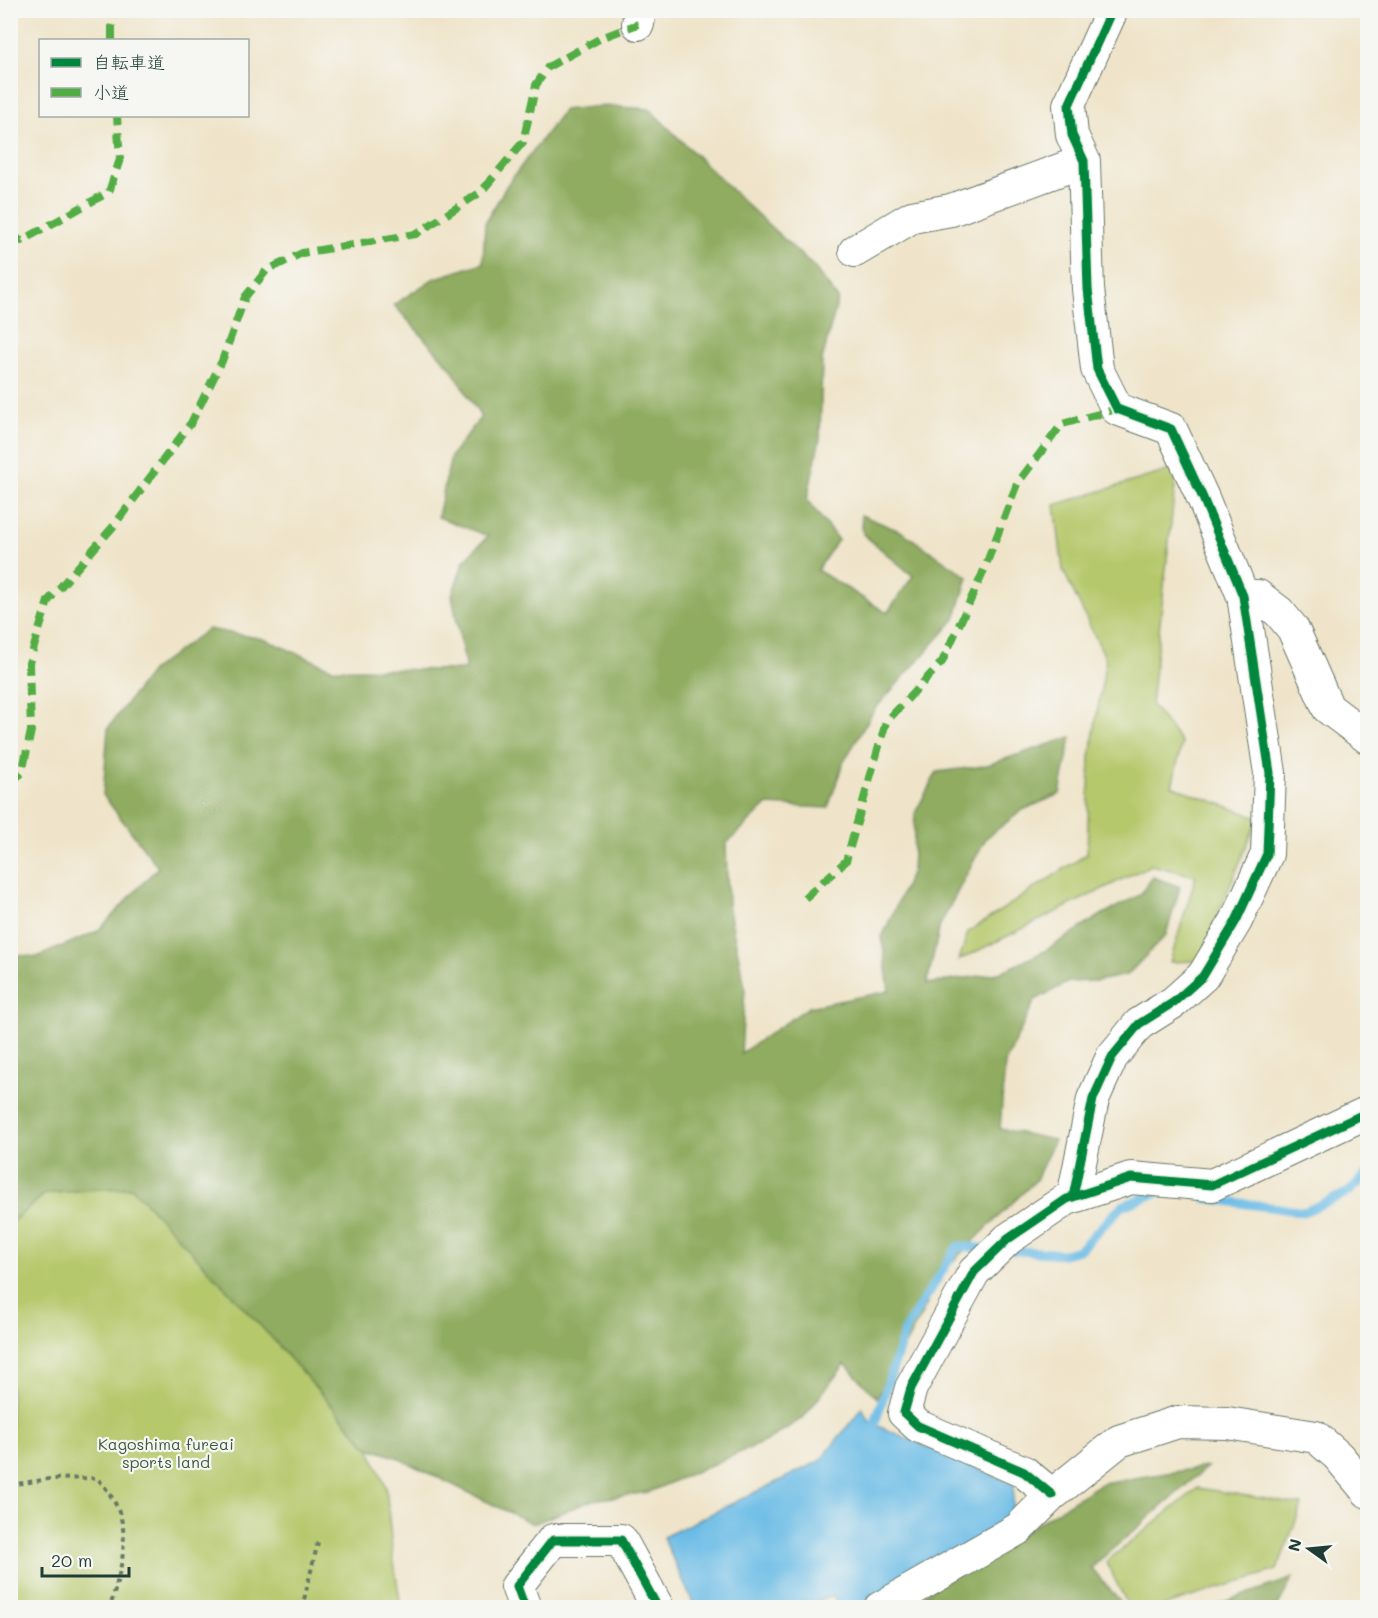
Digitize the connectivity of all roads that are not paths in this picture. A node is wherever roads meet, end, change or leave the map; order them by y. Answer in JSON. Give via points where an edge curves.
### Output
{"nodes":[{"id":1,"x":1112,"y":10,"type":"edge"},
{"id":2,"x":1084,"y":161,"type":"junction"},
{"id":3,"x":855,"y":251,"type":"dead end"},
{"id":4,"x":1243,"y":596,"type":"junction"},
{"id":5,"x":1368,"y":738,"type":"edge"},
{"id":6,"x":1368,"y":1112,"type":"edge"},
{"id":7,"x":1073,"y":1197,"type":"junction"},
{"id":8,"x":1368,"y":1492,"type":"edge"},
{"id":9,"x":1052,"y":1495,"type":"junction"},
{"id":10,"x":525,"y":1608,"type":"edge"},
{"id":11,"x":658,"y":1608,"type":"edge"},
{"id":12,"x":880,"y":1608,"type":"edge"}],
"edges":[{"from":1,"to":2,"type":"street","via":[[1069,105],[1072,135]]},
{"from":2,"to":3,"type":"street","via":[[951,210],[912,217]]},
{"from":2,"to":4,"type":"street","via":[[1088,289],[1097,369],[1117,409],[1171,429]]},
{"from":4,"to":5,"type":"street","via":[[1258,596],[1279,612],[1293,629],[1328,708]]},
{"from":4,"to":7,"type":"street","via":[[1270,773],[1267,854],[1236,921],[1203,976],[1174,1002],[1139,1024],[1112,1057],[1093,1099]]},
{"from":6,"to":7,"type":"street","via":[[1212,1185],[1131,1178]]},
{"from":7,"to":9,"type":"street","via":[[1008,1239],[974,1272],[911,1388],[904,1413],[918,1426],[1024,1472]]},
{"from":8,"to":9,"type":"street","via":[[1316,1437],[1227,1423],[1178,1422],[1119,1441]]},
{"from":9,"to":12,"type":"street","via":[[1018,1529]]},
{"from":10,"to":11,"type":"street","via":[[517,1586],[553,1540],[621,1540]]}]}
